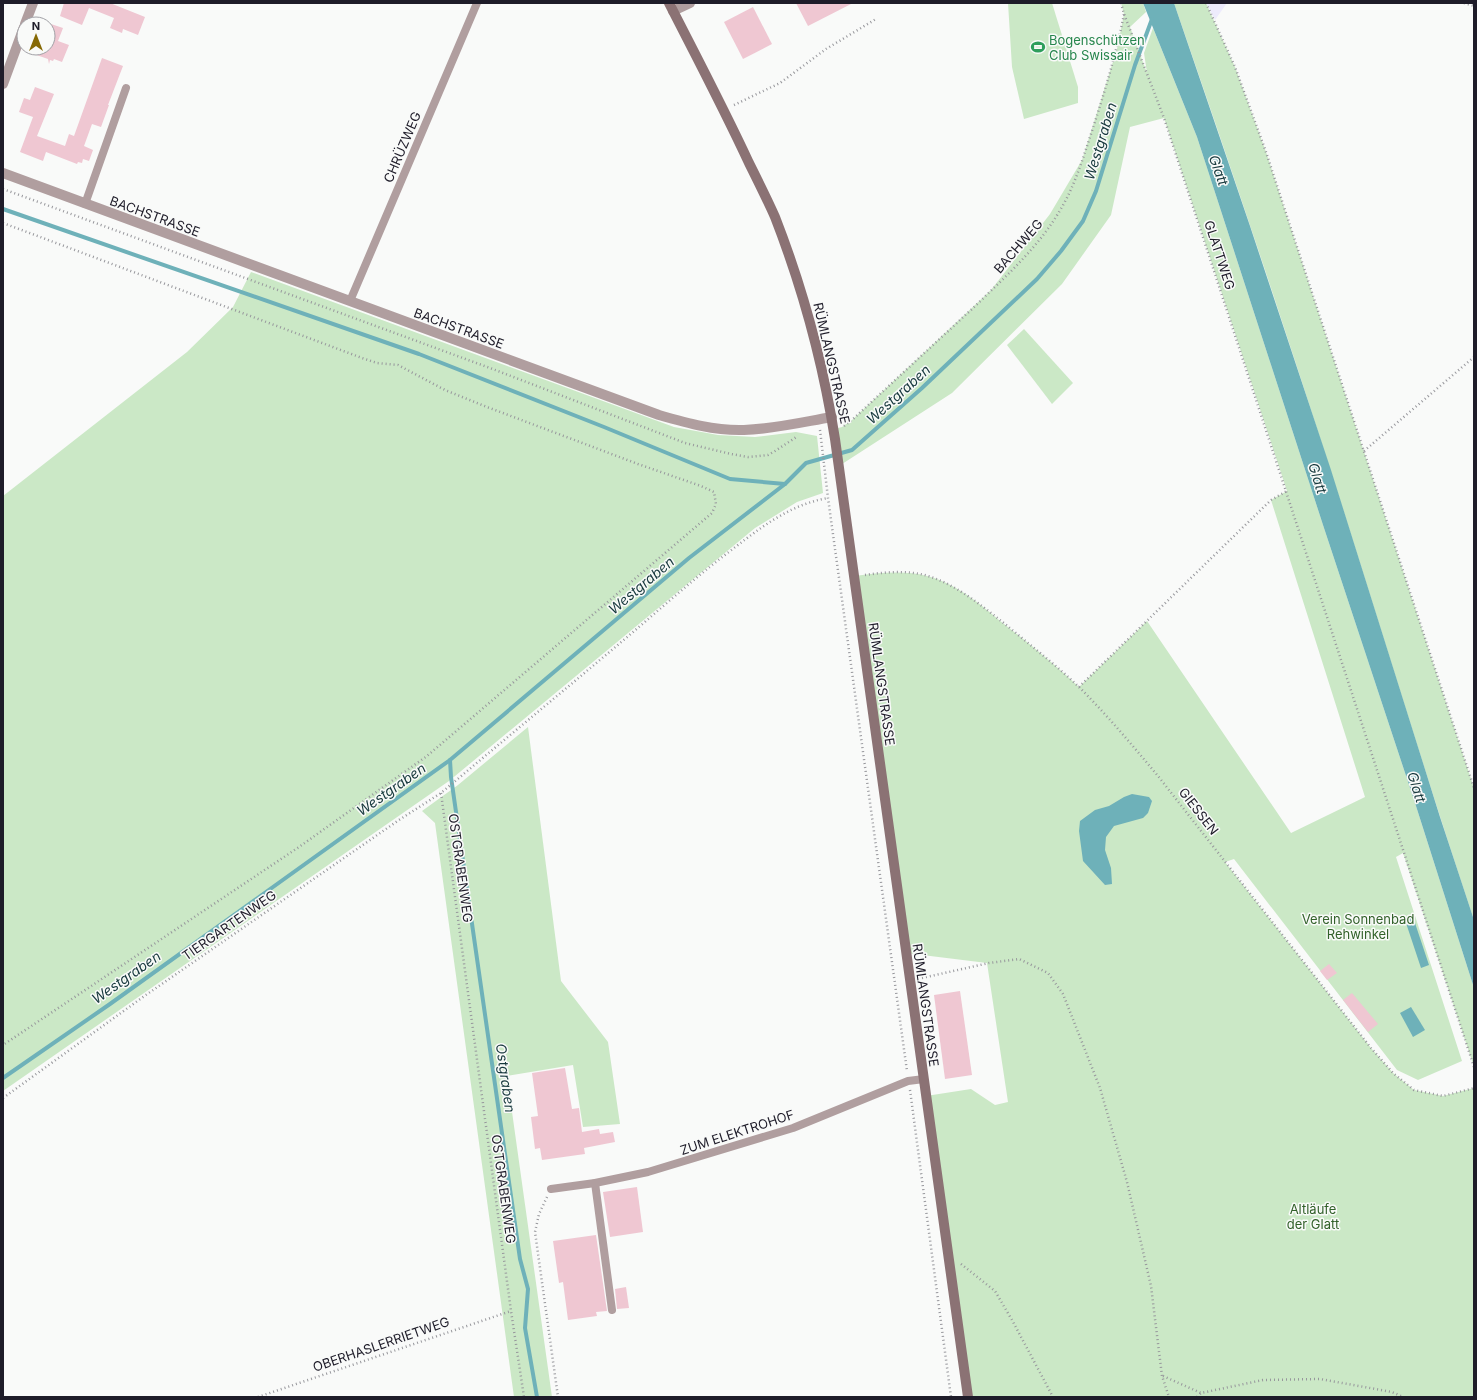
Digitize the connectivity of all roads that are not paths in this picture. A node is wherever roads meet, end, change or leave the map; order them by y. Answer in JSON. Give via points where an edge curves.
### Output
{"nodes":[{"id":1,"x":33,"y":3,"type":"edge"},
{"id":2,"x":477,"y":3,"type":"edge"},
{"id":3,"x":690,"y":3,"type":"edge"},
{"id":4,"x":671,"y":7,"type":"edge"},
{"id":5,"x":28,"y":16,"type":"edge"},
{"id":6,"x":16,"y":47,"type":"edge"},
{"id":7,"x":3,"y":84,"type":"edge"},
{"id":8,"x":126,"y":88,"type":"dead end"},
{"id":9,"x":3,"y":173,"type":"edge"},
{"id":10,"x":85,"y":204,"type":"junction"},
{"id":11,"x":350,"y":301,"type":"junction"},
{"id":12,"x":832,"y":417,"type":"junction"},
{"id":13,"x":924,"y":1079,"type":"junction"},
{"id":14,"x":595,"y":1183,"type":"junction"},
{"id":15,"x":552,"y":1189,"type":"road end"},
{"id":16,"x":612,"y":1310,"type":"dead end"},
{"id":17,"x":968,"y":1397,"type":"edge"}],
"edges":[{"from":1,"to":5,"type":"street"},
{"from":2,"to":11,"type":"lane","name":"CHRÜZWEG"},
{"from":3,"to":4,"type":"street"},
{"from":4,"to":12,"type":"street","name":"RÜMLANGSTRASSE","via":[[774,215],[810,319]]},
{"from":6,"to":7,"type":"street"},
{"from":8,"to":10,"type":"lane"},
{"from":9,"to":10,"type":"street","name":"BACHSTRASSE"},
{"from":10,"to":11,"type":"street","name":"BACHSTRASSE"},
{"from":11,"to":12,"type":"street","name":"BACHSTRASSE","via":[[686,423],[743,430],[774,428]]},
{"from":12,"to":13,"type":"street","name":"RÜMLANGSTRASSE"},
{"from":13,"to":14,"type":"lane","name":"ZUM ELEKTROHOF","via":[[908,1081],[793,1128],[648,1172]]},
{"from":13,"to":17,"type":"street","name":"RÜMLANGSTRASSE"},
{"from":14,"to":15,"type":"lane","name":"ZUM ELEKTROHOF"},
{"from":14,"to":16,"type":"lane"}]}
